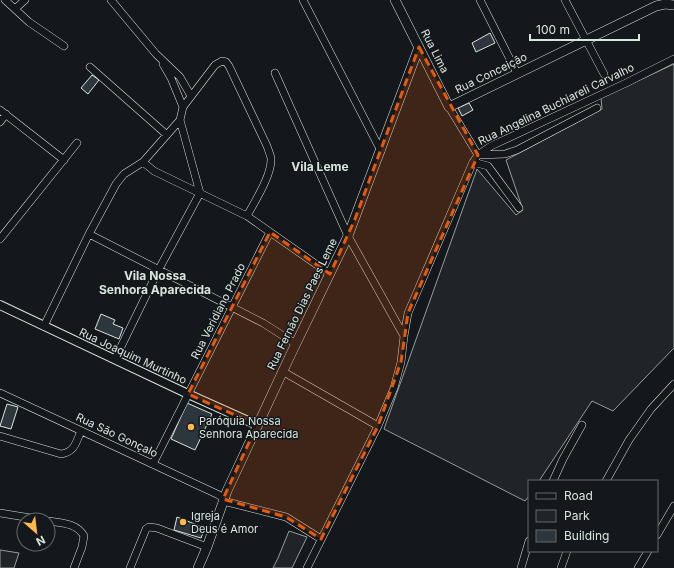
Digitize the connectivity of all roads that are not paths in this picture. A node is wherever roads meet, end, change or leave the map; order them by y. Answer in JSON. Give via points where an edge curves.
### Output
{"nodes":[{"id":1,"x":6,"y":0,"type":"edge"},
{"id":2,"x":25,"y":0,"type":"edge"},
{"id":3,"x":111,"y":0,"type":"edge"},
{"id":4,"x":303,"y":0,"type":"edge"},
{"id":5,"x":395,"y":0,"type":"edge"},
{"id":6,"x":480,"y":0,"type":"edge"},
{"id":7,"x":565,"y":0,"type":"edge"},
{"id":8,"x":674,"y":5,"type":"edge"},
{"id":9,"x":16,"y":8,"type":"junction"},
{"id":10,"x":586,"y":40,"type":"junction"},
{"id":11,"x":64,"y":46,"type":"dead end"},
{"id":12,"x":419,"y":47,"type":"junction"},
{"id":13,"x":156,"y":54,"type":"junction"},
{"id":14,"x":674,"y":59,"type":"edge"},
{"id":15,"x":90,"y":67,"type":"dead end"},
{"id":16,"x":275,"y":73,"type":"dead end"},
{"id":17,"x":517,"y":73,"type":"junction"},
{"id":18,"x":604,"y":74,"type":"dead end"},
{"id":19,"x":191,"y":96,"type":"junction"},
{"id":20,"x":183,"y":107,"type":"junction"},
{"id":21,"x":449,"y":107,"type":"junction"},
{"id":22,"x":597,"y":108,"type":"dead end"},
{"id":23,"x":3,"y":112,"type":"edge"},
{"id":24,"x":180,"y":120,"type":"junction"},
{"id":25,"x":0,"y":122,"type":"edge"},
{"id":26,"x":167,"y":135,"type":"junction"},
{"id":27,"x":77,"y":143,"type":"dead end"},
{"id":28,"x":381,"y":151,"type":"junction"},
{"id":29,"x":478,"y":155,"type":"junction"},
{"id":30,"x":64,"y":160,"type":"junction"},
{"id":31,"x":143,"y":162,"type":"junction"},
{"id":32,"x":473,"y":162,"type":"junction"},
{"id":33,"x":200,"y":193,"type":"junction"},
{"id":34,"x":519,"y":208,"type":"dead end"},
{"id":35,"x":247,"y":216,"type":"junction"},
{"id":36,"x":270,"y":232,"type":"junction"},
{"id":37,"x":89,"y":234,"type":"junction"},
{"id":38,"x":348,"y":236,"type":"junction"},
{"id":39,"x":0,"y":240,"type":"edge"},
{"id":40,"x":159,"y":269,"type":"junction"},
{"id":41,"x":330,"y":274,"type":"junction"},
{"id":42,"x":1,"y":306,"type":"edge"},
{"id":43,"x":233,"y":308,"type":"junction"},
{"id":44,"x":44,"y":326,"type":"junction"},
{"id":45,"x":404,"y":336,"type":"junction"},
{"id":46,"x":296,"y":344,"type":"junction"},
{"id":47,"x":115,"y":359,"type":"junction"},
{"id":48,"x":282,"y":371,"type":"junction"},
{"id":49,"x":674,"y":384,"type":"edge"},
{"id":50,"x":0,"y":393,"type":"edge"},
{"id":51,"x":188,"y":394,"type":"junction"},
{"id":52,"x":257,"y":425,"type":"junction"},
{"id":53,"x":582,"y":425,"type":"dead end"},
{"id":54,"x":378,"y":426,"type":"junction"},
{"id":55,"x":81,"y":431,"type":"junction"},
{"id":56,"x":0,"y":436,"type":"edge"},
{"id":57,"x":153,"y":464,"type":"junction"},
{"id":58,"x":553,"y":480,"type":"edge"},
{"id":59,"x":607,"y":480,"type":"edge"},
{"id":60,"x":223,"y":499,"type":"junction"},
{"id":61,"x":674,"y":506,"type":"edge"},
{"id":62,"x":0,"y":513,"type":"edge"},
{"id":63,"x":16,"y":516,"type":"edge"},
{"id":64,"x":56,"y":522,"type":"edge"},
{"id":65,"x":658,"y":533,"type":"edge"},
{"id":66,"x":321,"y":539,"type":"junction"},
{"id":67,"x":528,"y":546,"type":"edge"},
{"id":68,"x":207,"y":547,"type":"junction"},
{"id":69,"x":567,"y":552,"type":"edge"},
{"id":70,"x":647,"y":552,"type":"edge"},
{"id":71,"x":74,"y":568,"type":"edge"},
{"id":72,"x":130,"y":568,"type":"edge"},
{"id":73,"x":198,"y":568,"type":"edge"},
{"id":74,"x":307,"y":568,"type":"edge"},
{"id":75,"x":523,"y":568,"type":"edge"},
{"id":76,"x":561,"y":568,"type":"edge"},
{"id":77,"x":638,"y":568,"type":"edge"}],
"edges":[{"from":1,"to":9,"type":"street"},
{"from":2,"to":9,"type":"street"},
{"from":3,"to":13,"type":"street"},
{"from":4,"to":28,"type":"street"},
{"from":5,"to":12,"type":"main road","name":"Rua Lima"},
{"from":6,"to":17,"type":"street"},
{"from":7,"to":10,"type":"street"},
{"from":8,"to":10,"type":"main road","name":"Rua Conceição","via":[[656,6]]},
{"from":9,"to":11,"type":"street","via":[[29,22]]},
{"from":10,"to":17,"type":"main road","name":"Rua Conceição"},
{"from":10,"to":18,"type":"street"},
{"from":12,"to":21,"type":"main road","name":"Rua Lima"},
{"from":12,"to":28,"type":"main road","name":"Rua Fernão Dias Paes Leme"},
{"from":13,"to":19,"type":"street","via":[[180,77]]},
{"from":13,"to":20,"type":"street","via":[[172,78]]},
{"from":14,"to":29,"type":"street","name":"Rua Angelina Buchiareli Carvalho","via":[[517,133]]},
{"from":15,"to":26,"type":"street"},
{"from":16,"to":38,"type":"street"},
{"from":17,"to":21,"type":"main road","name":"Rua Conceição"},
{"from":19,"to":20,"type":"street"},
{"from":19,"to":35,"type":"street","via":[[218,62],[226,62],[271,157],[267,176]]},
{"from":20,"to":24,"type":"street"},
{"from":21,"to":29,"type":"street","name":"Rua Lima"},
{"from":22,"to":29,"type":"street","name":"Rua Angelina Buchiareli Carvalho","via":[[517,150],[505,154]]},
{"from":23,"to":25,"type":"street"},
{"from":23,"to":30,"type":"street"},
{"from":24,"to":26,"type":"street"},
{"from":24,"to":33,"type":"street"},
{"from":26,"to":31,"type":"street"},
{"from":27,"to":30,"type":"street"},
{"from":28,"to":38,"type":"main road","name":"Rua Fernão Dias Paes Leme"},
{"from":29,"to":32,"type":"street"},
{"from":30,"to":39,"type":"street"},
{"from":31,"to":33,"type":"street","via":[[154,171]]},
{"from":31,"to":37,"type":"street","via":[[124,174],[116,184]]},
{"from":32,"to":34,"type":"street","via":[[488,166]]},
{"from":32,"to":45,"type":"street","via":[[408,313]]},
{"from":33,"to":35,"type":"street"},
{"from":33,"to":40,"type":"street"},
{"from":35,"to":36,"type":"street"},
{"from":36,"to":41,"type":"street"},
{"from":36,"to":43,"type":"street","name":"Rua Veridiano Prado"},
{"from":37,"to":40,"type":"street"},
{"from":37,"to":44,"type":"street"},
{"from":38,"to":41,"type":"main road","name":"Rua Fernão Dias Paes Leme"},
{"from":38,"to":45,"type":"street"},
{"from":40,"to":43,"type":"street"},
{"from":40,"to":47,"type":"street"},
{"from":41,"to":46,"type":"main road","name":"Rua Fernão Dias Paes Leme"},
{"from":42,"to":44,"type":"street","name":"Rua Joaquim Murtinho"},
{"from":43,"to":46,"type":"street"},
{"from":43,"to":51,"type":"street","name":"Rua Veridiano Prado"},
{"from":44,"to":47,"type":"street","name":"Rua Joaquim Murtinho"},
{"from":45,"to":54,"type":"street","via":[[394,388]]},
{"from":46,"to":48,"type":"main road","name":"Rua Fernão Dias Paes Leme"},
{"from":47,"to":51,"type":"street","name":"Rua Joaquim Murtinho"},
{"from":48,"to":52,"type":"main road","name":"Rua Fernão Dias Paes Leme"},
{"from":48,"to":54,"type":"street"},
{"from":49,"to":59,"type":"street","via":[[628,440]]},
{"from":50,"to":55,"type":"street","name":"Rua São Gonçalo"},
{"from":51,"to":52,"type":"street","name":"Rua Joaquim Murtinho"},
{"from":51,"to":57,"type":"street","name":"Rua Veridiano Prado"},
{"from":52,"to":60,"type":"main road","name":"Rua Fernão Dias Paes Leme"},
{"from":53,"to":58,"type":"street"},
{"from":54,"to":66,"type":"street"},
{"from":55,"to":56,"type":"street","via":[[73,449],[61,454]]},
{"from":55,"to":57,"type":"street","name":"Rua São Gonçalo"},
{"from":57,"to":60,"type":"street","name":"Rua São Gonçalo"},
{"from":60,"to":66,"type":"street","name":"Rua São Gonçalo","via":[[286,516]]},
{"from":60,"to":68,"type":"main road","name":"Rua Fernão Dias Paes Leme"},
{"from":61,"to":65,"type":"street"},
{"from":62,"to":63,"type":"street"},
{"from":64,"to":71,"type":"street","via":[[74,525],[84,536]]},
{"from":66,"to":74,"type":"street"},
{"from":67,"to":75,"type":"street"},
{"from":68,"to":72,"type":"street","via":[[149,527]]},
{"from":68,"to":73,"type":"main road","name":"Rua Fernão Dias Paes Leme"},
{"from":69,"to":76,"type":"street"},
{"from":70,"to":77,"type":"street"}]}
